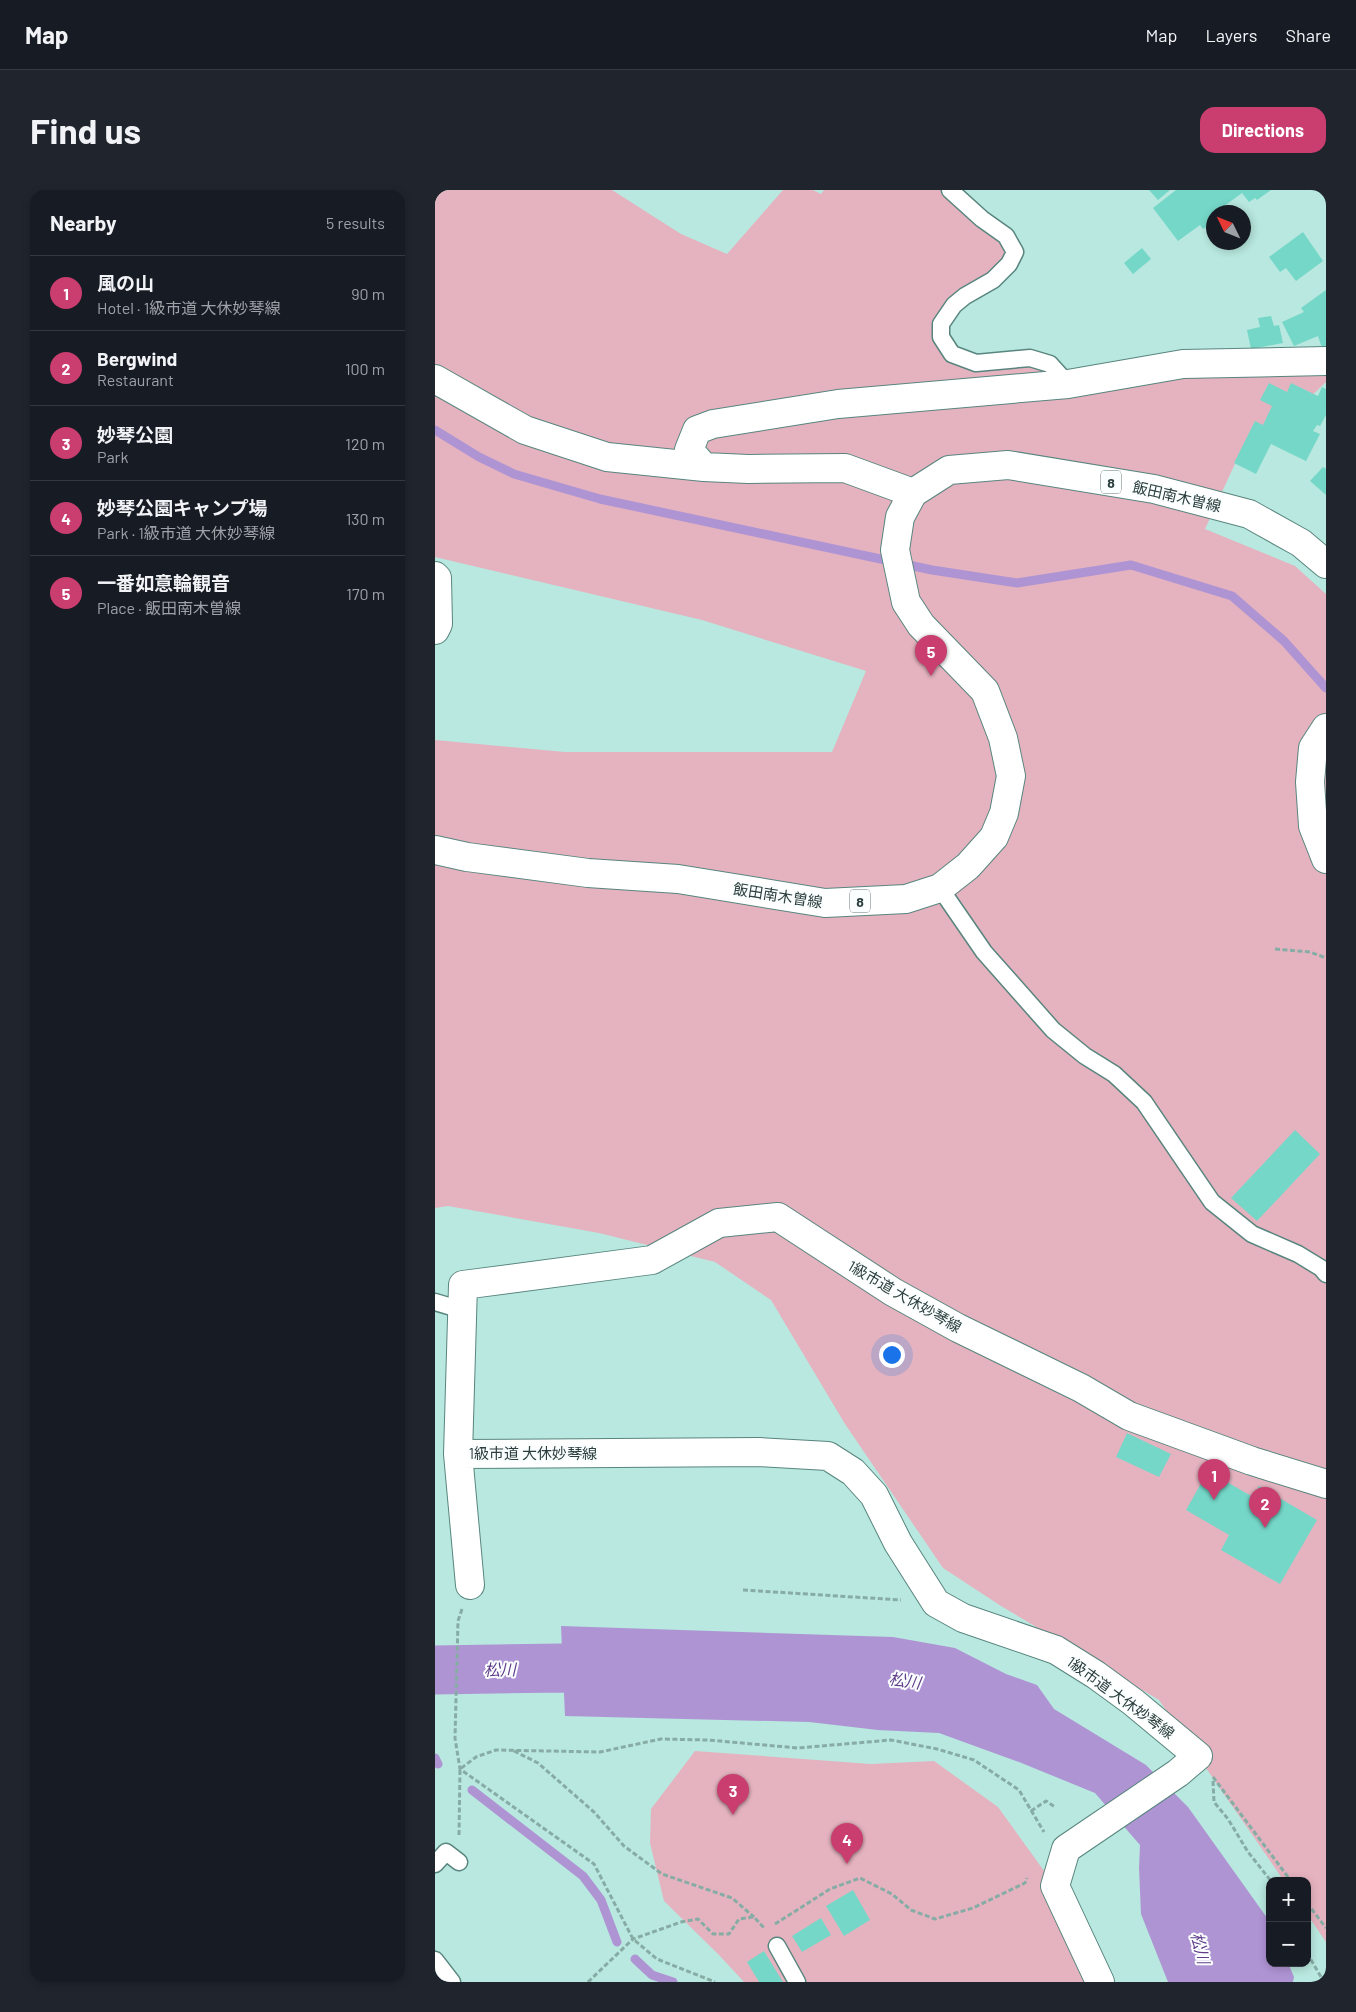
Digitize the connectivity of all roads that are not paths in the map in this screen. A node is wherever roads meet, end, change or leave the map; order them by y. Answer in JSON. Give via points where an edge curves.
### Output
{"nodes":[{"id":1,"x":951,"y":190,"type":"edge"},
{"id":2,"x":1326,"y":361,"type":"edge"},
{"id":3,"x":435,"y":379,"type":"edge"},
{"id":4,"x":1068,"y":384,"type":"junction"},
{"id":5,"x":704,"y":467,"type":"junction"},
{"id":6,"x":913,"y":493,"type":"junction"},
{"id":7,"x":1326,"y":564,"type":"edge"},
{"id":8,"x":435,"y":576,"type":"edge"},
{"id":9,"x":435,"y":630,"type":"edge"},
{"id":10,"x":1326,"y":728,"type":"edge"},
{"id":11,"x":435,"y":850,"type":"edge"},
{"id":12,"x":1326,"y":859,"type":"edge"},
{"id":13,"x":941,"y":888,"type":"junction"},
{"id":14,"x":1326,"y":1274,"type":"edge"},
{"id":15,"x":435,"y":1302,"type":"edge"},
{"id":16,"x":462,"y":1310,"type":"junction"},
{"id":17,"x":458,"y":1454,"type":"junction"},
{"id":18,"x":1326,"y":1484,"type":"edge"},
{"id":19,"x":470,"y":1585,"type":"dead end"},
{"id":20,"x":459,"y":1862,"type":"road end"},
{"id":21,"x":435,"y":1864,"type":"edge"},
{"id":22,"x":777,"y":1946,"type":"dead end"},
{"id":23,"x":435,"y":1960,"type":"edge"},
{"id":24,"x":452,"y":1982,"type":"edge"},
{"id":25,"x":797,"y":1982,"type":"edge"},
{"id":26,"x":1100,"y":1982,"type":"edge"}],
"edges":[{"from":1,"to":4,"type":"lane","via":[[1006,236],[1015,252],[1009,264],[993,280],[954,305],[941,324],[941,337],[952,354],[977,363],[1030,358],[1050,364]]},
{"from":2,"to":4,"type":"street","via":[[1183,364]]},
{"from":3,"to":5,"type":"street","via":[[525,430],[607,457]]},
{"from":4,"to":5,"type":"street","via":[[838,404],[713,424],[697,430],[689,450]]},
{"from":5,"to":6,"type":"street","via":[[845,468]]},
{"from":6,"to":7,"type":"street","name":"飯田南木曽線","number":"8","via":[[949,470],[1008,465],[1154,489],[1249,514],[1301,543]]},
{"from":6,"to":13,"type":"street","name":"飯田南木曽線","number":"8","via":[[900,517],[895,550],[906,602],[921,625],[985,691],[1003,738],[1011,776],[1004,813],[994,837],[968,866]]},
{"from":8,"to":9,"type":"street","via":[[438,624]]},
{"from":10,"to":12,"type":"street","via":[[1313,748],[1310,782],[1313,826]]},
{"from":11,"to":13,"type":"street","name":"飯田南木曽線","number":"8","via":[[588,873],[678,879],[825,903],[906,899]]},
{"from":13,"to":14,"type":"lane","via":[[984,952],[1053,1030],[1114,1074],[1144,1102],[1212,1202],[1252,1234],[1297,1254]]},
{"from":15,"to":16,"type":"lane"},
{"from":16,"to":17,"type":"street","name":"1級市道 大休妙琴線"},
{"from":16,"to":18,"type":"street","name":"1級市道 大休妙琴線","via":[[463,1285],[652,1260],[719,1223],[778,1217],[893,1292],[1129,1416]]},
{"from":17,"to":19,"type":"street"},
{"from":17,"to":26,"type":"street","name":"1級市道 大休妙琴線","via":[[759,1452],[828,1456],[853,1472],[874,1495],[898,1543],[937,1603],[963,1618],[1056,1650],[1133,1702],[1198,1756],[1178,1773],[1054,1845],[1055,1886]]},
{"from":20,"to":21,"type":"lane","via":[[446,1852]]},
{"from":22,"to":25,"type":"lane"},
{"from":23,"to":24,"type":"lane"}]}
